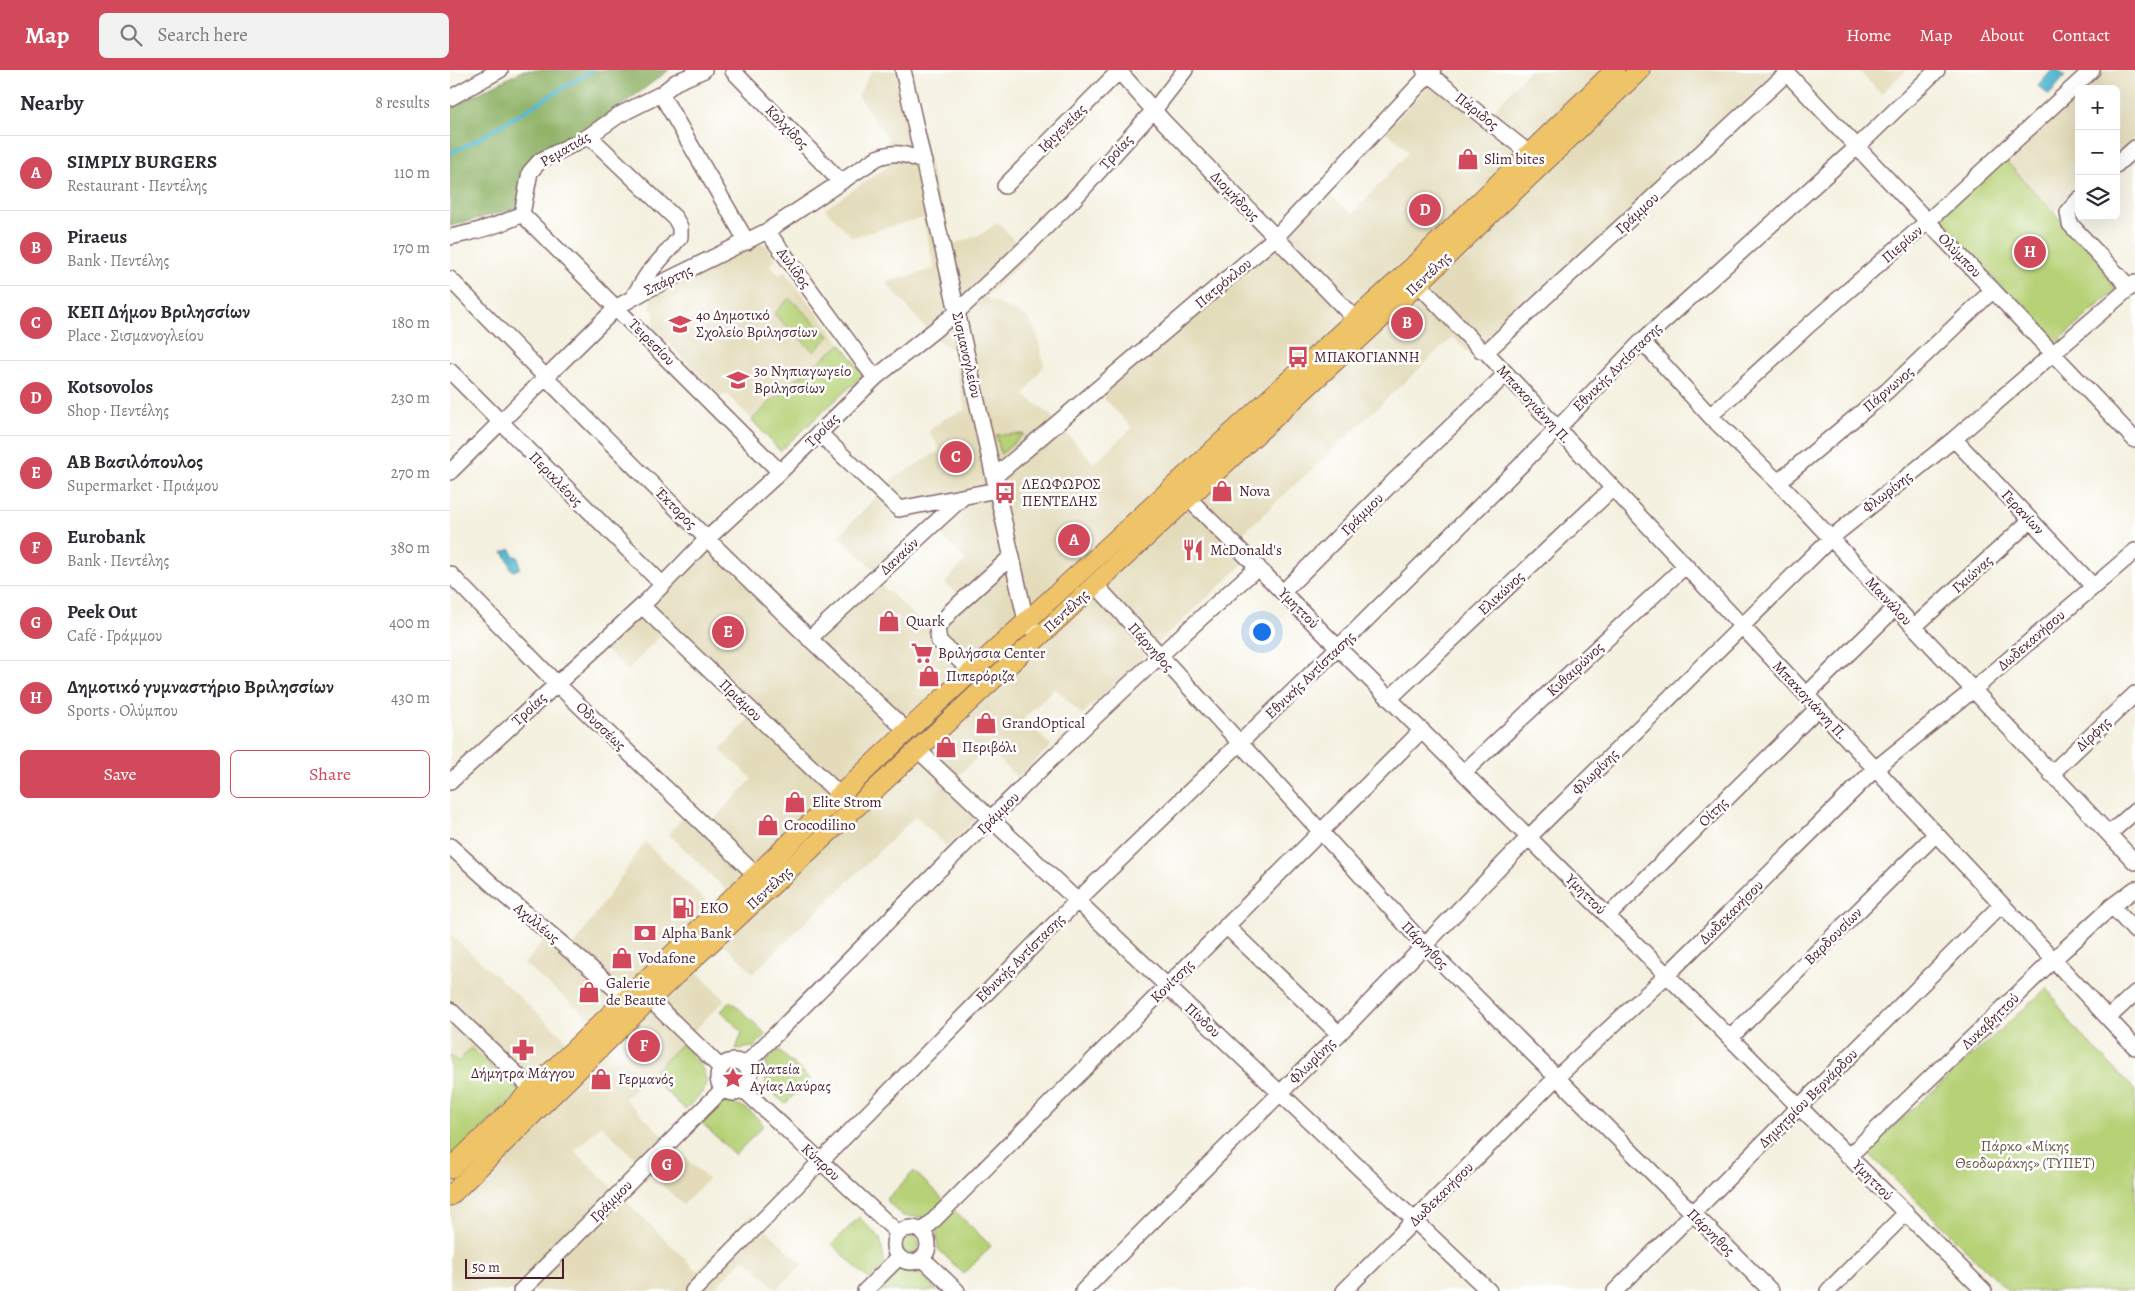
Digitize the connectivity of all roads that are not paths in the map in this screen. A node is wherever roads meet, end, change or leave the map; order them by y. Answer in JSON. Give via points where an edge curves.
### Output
{"nodes":[{"id":1,"x":500,"y":70,"type":"edge"},
{"id":2,"x":704,"y":70,"type":"edge"},
{"id":3,"x":733,"y":70,"type":"edge"},
{"id":4,"x":903,"y":70,"type":"edge"},
{"id":5,"x":1118,"y":70,"type":"edge"},
{"id":6,"x":1185,"y":70,"type":"edge"},
{"id":7,"x":1615,"y":70,"type":"edge"},
{"id":8,"x":1640,"y":70,"type":"edge"},
{"id":9,"x":1937,"y":70,"type":"edge"},
{"id":10,"x":2092,"y":70,"type":"edge"},
{"id":11,"x":1429,"y":71,"type":"edge"},
{"id":12,"x":1786,"y":72,"type":"edge"},
{"id":13,"x":661,"y":94,"type":"junction"},
{"id":14,"x":450,"y":98,"type":"edge"},
{"id":15,"x":1154,"y":110,"type":"junction"},
{"id":16,"x":589,"y":136,"type":"junction"},
{"id":17,"x":1857,"y":146,"type":"junction"},
{"id":18,"x":2135,"y":148,"type":"edge"},
{"id":19,"x":1529,"y":153,"type":"junction"},
{"id":20,"x":2120,"y":161,"type":"edge"},
{"id":21,"x":924,"y":162,"type":"junction"},
{"id":22,"x":841,"y":182,"type":"junction"},
{"id":23,"x":1005,"y":186,"type":"dead end"},
{"id":24,"x":2075,"y":204,"type":"edge"},
{"id":25,"x":522,"y":214,"type":"junction"},
{"id":26,"x":1928,"y":221,"type":"junction"},
{"id":27,"x":767,"y":231,"type":"junction"},
{"id":28,"x":450,"y":237,"type":"edge"},
{"id":29,"x":1276,"y":237,"type":"junction"},
{"id":30,"x":747,"y":242,"type":"junction"},
{"id":31,"x":1416,"y":278,"type":"junction"},
{"id":32,"x":450,"y":279,"type":"edge"},
{"id":33,"x":2133,"y":286,"type":"edge"},
{"id":34,"x":1993,"y":290,"type":"junction"},
{"id":35,"x":633,"y":298,"type":"junction"},
{"id":36,"x":617,"y":308,"type":"junction"},
{"id":37,"x":957,"y":312,"type":"junction"},
{"id":38,"x":1355,"y":319,"type":"junction"},
{"id":39,"x":1642,"y":341,"type":"junction"},
{"id":40,"x":1486,"y":352,"type":"junction"},
{"id":41,"x":2054,"y":354,"type":"junction"},
{"id":42,"x":450,"y":371,"type":"edge"},
{"id":43,"x":1506,"y":374,"type":"junction"},
{"id":44,"x":545,"y":378,"type":"junction"},
{"id":45,"x":875,"y":378,"type":"junction"},
{"id":46,"x":1710,"y":416,"type":"junction"},
{"id":47,"x":501,"y":422,"type":"junction"},
{"id":48,"x":1557,"y":428,"type":"junction"},
{"id":49,"x":819,"y":433,"type":"junction"},
{"id":50,"x":1954,"y":439,"type":"junction"},
{"id":51,"x":2135,"y":440,"type":"edge"},
{"id":52,"x":450,"y":472,"type":"edge"},
{"id":53,"x":780,"y":472,"type":"junction"},
{"id":54,"x":1778,"y":482,"type":"junction"},
{"id":55,"x":996,"y":483,"type":"junction"},
{"id":56,"x":1613,"y":488,"type":"junction"},
{"id":57,"x":963,"y":496,"type":"junction"},
{"id":58,"x":1188,"y":498,"type":"junction"},
{"id":59,"x":2031,"y":520,"type":"junction"},
{"id":60,"x":1831,"y":538,"type":"junction"},
{"id":61,"x":707,"y":539,"type":"junction"},
{"id":62,"x":2135,"y":550,"type":"edge"},
{"id":63,"x":1012,"y":556,"type":"junction"},
{"id":64,"x":1685,"y":566,"type":"junction"},
{"id":65,"x":1258,"y":567,"type":"junction"},
{"id":66,"x":450,"y":574,"type":"edge"},
{"id":67,"x":1095,"y":584,"type":"junction"},
{"id":68,"x":663,"y":585,"type":"junction"},
{"id":69,"x":2093,"y":586,"type":"junction"},
{"id":70,"x":1283,"y":592,"type":"junction"},
{"id":71,"x":642,"y":606,"type":"junction"},
{"id":72,"x":1895,"y":608,"type":"junction"},
{"id":73,"x":1026,"y":621,"type":"junction"},
{"id":74,"x":1741,"y":625,"type":"junction"},
{"id":75,"x":1914,"y":627,"type":"junction"},
{"id":76,"x":1039,"y":635,"type":"junction"},
{"id":77,"x":809,"y":639,"type":"junction"},
{"id":78,"x":1339,"y":648,"type":"junction"},
{"id":79,"x":1159,"y":656,"type":"junction"},
{"id":80,"x":972,"y":672,"type":"junction"},
{"id":81,"x":556,"y":683,"type":"junction"},
{"id":82,"x":1973,"y":690,"type":"junction"},
{"id":83,"x":2135,"y":694,"type":"edge"},
{"id":84,"x":1806,"y":695,"type":"junction"},
{"id":85,"x":1390,"y":698,"type":"junction"},
{"id":86,"x":1818,"y":708,"type":"junction"},
{"id":87,"x":1422,"y":730,"type":"junction"},
{"id":88,"x":907,"y":731,"type":"junction"},
{"id":89,"x":1240,"y":742,"type":"junction"},
{"id":90,"x":917,"y":749,"type":"junction"},
{"id":91,"x":1875,"y":769,"type":"junction"},
{"id":92,"x":1464,"y":772,"type":"junction"},
{"id":93,"x":2051,"y":774,"type":"junction"},
{"id":94,"x":450,"y":782,"type":"edge"},
{"id":95,"x":840,"y":795,"type":"junction"},
{"id":96,"x":2135,"y":811,"type":"edge"},
{"id":97,"x":991,"y":819,"type":"junction"},
{"id":98,"x":1321,"y":832,"type":"junction"},
{"id":99,"x":1936,"y":834,"type":"junction"},
{"id":100,"x":2109,"y":834,"type":"junction"},
{"id":101,"x":1529,"y":837,"type":"junction"},
{"id":102,"x":450,"y":846,"type":"edge"},
{"id":103,"x":2135,"y":862,"type":"edge"},
{"id":104,"x":756,"y":875,"type":"junction"},
{"id":105,"x":2135,"y":889,"type":"edge"},
{"id":106,"x":1077,"y":901,"type":"junction"},
{"id":107,"x":2001,"y":905,"type":"junction"},
{"id":108,"x":2112,"y":906,"type":"junction"},
{"id":109,"x":1608,"y":916,"type":"junction"},
{"id":110,"x":1226,"y":926,"type":"junction"},
{"id":111,"x":2135,"y":931,"type":"edge"},
{"id":112,"x":1425,"y":946,"type":"junction"},
{"id":113,"x":2053,"y":960,"type":"junction"},
{"id":114,"x":1667,"y":975,"type":"junction"},
{"id":115,"x":1167,"y":986,"type":"junction"},
{"id":116,"x":2135,"y":993,"type":"edge"},
{"id":117,"x":626,"y":998,"type":"junction"},
{"id":118,"x":649,"y":1000,"type":"junction"},
{"id":119,"x":452,"y":1015,"type":"edge"},
{"id":120,"x":2108,"y":1018,"type":"junction"},
{"id":121,"x":1339,"y":1034,"type":"junction"},
{"id":122,"x":1730,"y":1038,"type":"junction"},
{"id":123,"x":2135,"y":1047,"type":"edge"},
{"id":124,"x":745,"y":1065,"type":"junction"},
{"id":125,"x":720,"y":1067,"type":"junction"},
{"id":126,"x":1557,"y":1077,"type":"junction"},
{"id":127,"x":532,"y":1089,"type":"junction"},
{"id":128,"x":722,"y":1090,"type":"junction"},
{"id":129,"x":744,"y":1090,"type":"junction"},
{"id":130,"x":1280,"y":1093,"type":"junction"},
{"id":131,"x":1799,"y":1107,"type":"junction"},
{"id":132,"x":1849,"y":1156,"type":"junction"},
{"id":133,"x":821,"y":1161,"type":"junction"},
{"id":134,"x":450,"y":1169,"type":"edge"},
{"id":135,"x":450,"y":1196,"type":"edge"},
{"id":136,"x":1692,"y":1213,"type":"junction"},
{"id":137,"x":1906,"y":1213,"type":"junction"},
{"id":138,"x":1414,"y":1220,"type":"junction"},
{"id":139,"x":922,"y":1232,"type":"junction"},
{"id":140,"x":898,"y":1233,"type":"junction"},
{"id":141,"x":899,"y":1257,"type":"junction"},
{"id":142,"x":922,"y":1258,"type":"junction"},
{"id":143,"x":521,"y":1291,"type":"edge"},
{"id":144,"x":693,"y":1291,"type":"edge"},
{"id":145,"x":865,"y":1291,"type":"edge"},
{"id":146,"x":957,"y":1291,"type":"edge"},
{"id":147,"x":1083,"y":1291,"type":"edge"},
{"id":148,"x":1344,"y":1291,"type":"edge"},
{"id":149,"x":1488,"y":1291,"type":"edge"},
{"id":150,"x":1615,"y":1291,"type":"edge"},
{"id":151,"x":1770,"y":1291,"type":"edge"},
{"id":152,"x":1828,"y":1291,"type":"edge"},
{"id":153,"x":1984,"y":1291,"type":"edge"}],
"edges":[{"from":1,"to":14,"type":"street"},
{"from":2,"to":13,"type":"street","name":"Ρεματιάς","via":[[676,82]]},
{"from":3,"to":22,"type":"street","name":"Κολχίδος"},
{"from":4,"to":21,"type":"street","name":"Σισμανογλείου"},
{"from":5,"to":15,"type":"street","name":"Διομήδους"},
{"from":5,"to":23,"type":"street","name":"Ιφιγενείας"},
{"from":6,"to":15,"type":"street","name":"Τροίας"},
{"from":7,"to":19,"type":"main road","name":"Πεντέλης"},
{"from":8,"to":31,"type":"main road","name":"Πεντέλης"},
{"from":9,"to":17,"type":"street","name":"Εθνικής Αντίστασης"},
{"from":10,"to":26,"type":"street","name":"Πιερίων"},
{"from":11,"to":19,"type":"street","name":"Πάριδος"},
{"from":11,"to":29,"type":"street","name":"Πατρόκλου"},
{"from":12,"to":17,"type":"street","name":"Ολύμπου"},
{"from":12,"to":40,"type":"street","name":"Γράμμου"},
{"from":13,"to":16,"type":"street","name":"Ρεματιάς","via":[[619,115]]},
{"from":13,"to":30,"type":"street"},
{"from":15,"to":29,"type":"street","name":"Διομήδους"},
{"from":15,"to":37,"type":"street","name":"Τροίας","via":[[1073,200]]},
{"from":16,"to":25,"type":"street","name":"Ρεματιάς","via":[[540,160],[530,172]]},
{"from":16,"to":35,"type":"street","via":[[675,218],[680,227],[680,237]]},
{"from":17,"to":26,"type":"street","name":"Ολύμπου"},
{"from":17,"to":39,"type":"street","name":"Εθνικής Αντίστασης"},
{"from":18,"to":20,"type":"street"},
{"from":19,"to":31,"type":"main road","name":"Πεντέλης"},
{"from":21,"to":22,"type":"street","name":"Σπάρτης","via":[[902,153],[887,154]]},
{"from":21,"to":37,"type":"street","name":"Σισμανογλείου"},
{"from":22,"to":27,"type":"street","name":"Σπάρτης"},
{"from":24,"to":33,"type":"street","via":[[2068,212],[2070,224]]},
{"from":25,"to":28,"type":"street","via":[[468,235]]},
{"from":25,"to":36,"type":"street","name":"Τειρεσίου"},
{"from":26,"to":34,"type":"street","name":"Ολύμπου"},
{"from":26,"to":46,"type":"street","name":"Πιερίων"},
{"from":27,"to":30,"type":"street","name":"Σπάρτης"},
{"from":27,"to":45,"type":"street","name":"Αυλίδος"},
{"from":29,"to":38,"type":"street","name":"Διομήδους"},
{"from":29,"to":55,"type":"street","name":"Πατρόκλου"},
{"from":30,"to":35,"type":"street","name":"Σπάρτης"},
{"from":31,"to":38,"type":"main road","name":"Πεντέλης"},
{"from":31,"to":40,"type":"street","name":"Μπακογιάννη Π."},
{"from":31,"to":58,"type":"main road","name":"Πεντέλης"},
{"from":32,"to":44,"type":"street","name":"Έκτορος"},
{"from":33,"to":41,"type":"street","name":"Φλωρίνης"},
{"from":34,"to":41,"type":"street","name":"Ολύμπου"},
{"from":34,"to":54,"type":"street","name":"Πάρνωνος","via":[[1887,391]]},
{"from":35,"to":36,"type":"street","name":"Σπάρτης"},
{"from":36,"to":44,"type":"street","name":"Σπάρτης"},
{"from":36,"to":53,"type":"street","name":"Τειρεσίου"},
{"from":37,"to":45,"type":"street","name":"Τροίας"},
{"from":37,"to":55,"type":"street","name":"Σισμανογλείου"},
{"from":38,"to":73,"type":"main road","name":"Πεντέλης"},
{"from":39,"to":46,"type":"street","name":"Μαινάλου"},
{"from":39,"to":48,"type":"street","name":"Εθνικής Αντίστασης"},
{"from":40,"to":43,"type":"street","name":"Μπακογιάννη Π."},
{"from":41,"to":50,"type":"street","name":"Φλωρίνης"},
{"from":41,"to":51,"type":"street","name":"Ολύμπου"},
{"from":42,"to":47,"type":"street","name":"Περικλέους"},
{"from":43,"to":48,"type":"street","name":"Μπακογιάννη Π."},
{"from":43,"to":70,"type":"street","name":"Γράμμου"},
{"from":44,"to":47,"type":"street","name":"Σπάρτης"},
{"from":44,"to":61,"type":"street","name":"Έκτορος"},
{"from":45,"to":49,"type":"street","name":"Τροίας"},
{"from":46,"to":54,"type":"street","name":"Μαινάλου"},
{"from":47,"to":52,"type":"street","name":"Σπάρτης"},
{"from":47,"to":68,"type":"street","name":"Περικλέους"},
{"from":48,"to":56,"type":"street","name":"Μπακογιάννη Π."},
{"from":48,"to":78,"type":"street","name":"Εθνικής Αντίστασης"},
{"from":49,"to":53,"type":"street","name":"Τροίας"},
{"from":49,"to":57,"type":"street","via":[[898,509]]},
{"from":50,"to":59,"type":"street","name":"Γερανίων"},
{"from":50,"to":60,"type":"street","name":"Φλωρίνης"},
{"from":53,"to":61,"type":"street","name":"Τροίας"},
{"from":54,"to":60,"type":"street","name":"Μαινάλου"},
{"from":55,"to":57,"type":"street"},
{"from":55,"to":63,"type":"street","name":"Σισμανογλείου"},
{"from":56,"to":64,"type":"street","name":"Μπακογιάννη Π."},
{"from":56,"to":85,"type":"street","name":"Ελικώνος"},
{"from":57,"to":77,"type":"street","name":"Δαναών"},
{"from":58,"to":65,"type":"street","name":"Υμηττού"},
{"from":58,"to":67,"type":"main road","name":"Πεντέλης"},
{"from":59,"to":69,"type":"street","name":"Γερανίων"},
{"from":59,"to":75,"type":"street","name":"Γκιώνας"},
{"from":60,"to":72,"type":"street","name":"Μαινάλου"},
{"from":60,"to":74,"type":"street","name":"Φλωρίνης"},
{"from":61,"to":68,"type":"street","name":"Τροίας"},
{"from":61,"to":77,"type":"street","name":"Έκτορος"},
{"from":62,"to":69,"type":"street","name":"Δωδεκανήσου"},
{"from":63,"to":73,"type":"street","name":"Σισμανογλείου"},
{"from":63,"to":80,"type":"street","via":[[952,610],[937,628],[939,641]]},
{"from":64,"to":74,"type":"street","name":"Μπακογιάννη Π."},
{"from":64,"to":92,"type":"street","name":"Κυθαιρώνος"},
{"from":65,"to":70,"type":"street","name":"Υμηττού"},
{"from":65,"to":79,"type":"street","name":"Γράμμου"},
{"from":66,"to":81,"type":"street","name":"Οδυσσέως"},
{"from":67,"to":76,"type":"main road","name":"Πεντέλης"},
{"from":67,"to":79,"type":"street","name":"Πάρνηθος"},
{"from":68,"to":71,"type":"street","name":"Τροίας"},
{"from":69,"to":82,"type":"street","name":"Δωδεκανήσου"},
{"from":70,"to":78,"type":"street","name":"Υμηττού"},
{"from":71,"to":81,"type":"street","name":"Τροίας"},
{"from":71,"to":95,"type":"street","name":"Πριάμου"},
{"from":72,"to":75,"type":"street","name":"Μαινάλου"},
{"from":72,"to":84,"type":"street"},
{"from":73,"to":76,"type":"street"},
{"from":73,"to":80,"type":"main road","name":"Πεντέλης"},
{"from":74,"to":84,"type":"street","name":"Μπακογιάννη Π."},
{"from":74,"to":101,"type":"street","name":"Φλωρίνης"},
{"from":75,"to":82,"type":"street","name":"Μαινάλου"},
{"from":76,"to":90,"type":"main road","name":"Πεντέλης"},
{"from":77,"to":88,"type":"street","name":"Έκτορος"},
{"from":78,"to":85,"type":"street","name":"Υμηττού"},
{"from":78,"to":89,"type":"street","name":"Εθνικής Αντίστασης"},
{"from":79,"to":89,"type":"street","name":"Πάρνηθος"},
{"from":79,"to":97,"type":"street","name":"Γράμμου"},
{"from":80,"to":88,"type":"main road","name":"Πεντέλης"},
{"from":81,"to":94,"type":"street","name":"Τροίας"},
{"from":81,"to":104,"type":"street","name":"Οδυσσέως"},
{"from":82,"to":91,"type":"street","name":"Δωδεκανήσου"},
{"from":82,"to":93,"type":"street","name":"Μαινάλου"},
{"from":83,"to":93,"type":"street","name":"Δίρφης"},
{"from":84,"to":86,"type":"street","name":"Μπακογιάννη Π."},
{"from":85,"to":87,"type":"street","name":"Υμηττού"},
{"from":86,"to":91,"type":"street","name":"Μπακογιάννη Π."},
{"from":86,"to":109,"type":"street","name":"Οίτης"},
{"from":87,"to":92,"type":"street","name":"Υμηττού"},
{"from":87,"to":98,"type":"street","name":"Κονίτσης"},
{"from":88,"to":95,"type":"main road","name":"Πεντέλης"},
{"from":89,"to":98,"type":"street","name":"Πάρνηθος"},
{"from":89,"to":106,"type":"street","name":"Εθνικής Αντίστασης"},
{"from":90,"to":97,"type":"street","name":"Πίνδου"},
{"from":90,"to":118,"type":"main road","name":"Πεντέλης"},
{"from":91,"to":99,"type":"street","name":"Μπακογιάννη Π."},
{"from":91,"to":114,"type":"street","name":"Δωδεκανήσου"},
{"from":92,"to":101,"type":"street","name":"Υμηττού"},
{"from":93,"to":100,"type":"street","name":"Μαινάλου"},
{"from":95,"to":104,"type":"main road","name":"Πεντέλης"},
{"from":96,"to":100,"type":"street"},
{"from":97,"to":106,"type":"street","name":"Πίνδου"},
{"from":97,"to":124,"type":"street","name":"Γράμμου"},
{"from":98,"to":110,"type":"street","name":"Κονίτσης"},
{"from":98,"to":112,"type":"street","name":"Πάρνηθος"},
{"from":99,"to":107,"type":"street","name":"Μπακογιάννη Π."},
{"from":99,"to":122,"type":"street","name":"Βαρδουσίων"},
{"from":100,"to":103,"type":"street","name":"Μαινάλου"},
{"from":101,"to":109,"type":"street","name":"Υμηττού"},
{"from":101,"to":112,"type":"street","name":"Φλωρίνης"},
{"from":102,"to":117,"type":"street","name":"Αχιλλέως"},
{"from":104,"to":117,"type":"main road","name":"Πεντέλης"},
{"from":105,"to":108,"type":"street","name":"Λυκαβηττού"},
{"from":106,"to":115,"type":"street","name":"Πίνδου"},
{"from":106,"to":133,"type":"street","name":"Εθνικής Αντίστασης"},
{"from":107,"to":113,"type":"street","name":"Μπακογιάννη Π."},
{"from":107,"to":131,"type":"street","name":"Δημητρίου Βερνάρδου"},
{"from":108,"to":111,"type":"street"},
{"from":108,"to":113,"type":"street","name":"Λυκαβηττού"},
{"from":109,"to":114,"type":"street","name":"Υμηττού"},
{"from":110,"to":115,"type":"street","name":"Κονίτσης"},
{"from":110,"to":121,"type":"street"},
{"from":112,"to":121,"type":"street","name":"Φλωρίνης"},
{"from":112,"to":126,"type":"street","name":"Πάρνηθος"},
{"from":113,"to":120,"type":"street","name":"Μπακογιάννη Π."},
{"from":113,"to":132,"type":"street","name":"Λυκαβηττού"},
{"from":114,"to":122,"type":"street","name":"Υμηττού"},
{"from":114,"to":126,"type":"street","name":"Δωδεκανήσου"},
{"from":115,"to":130,"type":"street","name":"Πίνδου"},
{"from":115,"to":139,"type":"street","name":"Κονίτσης"},
{"from":116,"to":120,"type":"street"},
{"from":117,"to":118,"type":"street"},
{"from":117,"to":127,"type":"main road","name":"Πεντέλης"},
{"from":118,"to":125,"type":"street"},
{"from":118,"to":135,"type":"main road","name":"Πεντέλης"},
{"from":119,"to":127,"type":"street"},
{"from":120,"to":123,"type":"street","name":"Μπακογιάννη Π."},
{"from":121,"to":130,"type":"street","name":"Φλωρίνης"},
{"from":122,"to":131,"type":"street","name":"Υμηττού"},
{"from":124,"to":125,"type":"street","via":[[732,1061]]},
{"from":124,"to":129,"type":"street","via":[[750,1075]]},
{"from":125,"to":128,"type":"street","via":[[718,1081]]},
{"from":126,"to":136,"type":"street","name":"Πάρνηθος"},
{"from":126,"to":138,"type":"street","name":"Δωδεκανήσου"},
{"from":127,"to":134,"type":"main road","name":"Πεντέλης"},
{"from":128,"to":129,"type":"street","via":[[731,1094]]},
{"from":128,"to":143,"type":"street","name":"Γράμμου"},
{"from":129,"to":133,"type":"street","name":"Κύπρου"},
{"from":130,"to":138,"type":"street","name":"Πίνδου"},
{"from":130,"to":147,"type":"street","name":"Φλωρίνης"},
{"from":131,"to":132,"type":"street","name":"Υμηττού"},
{"from":131,"to":136,"type":"street","name":"Δημητρίου Βερνάρδου"},
{"from":132,"to":137,"type":"street","name":"Υμηττού"},
{"from":133,"to":140,"type":"street","name":"Κύπρου"},
{"from":133,"to":144,"type":"street","name":"Εθνικής Αντίστασης"},
{"from":136,"to":150,"type":"street","name":"Δημητρίου Βερνάρδου"},
{"from":136,"to":151,"type":"street","name":"Πάρνηθος"},
{"from":137,"to":152,"type":"street"},
{"from":137,"to":153,"type":"street","name":"Υμηττού"},
{"from":138,"to":148,"type":"street","name":"Δωδεκανήσου"},
{"from":138,"to":149,"type":"street","name":"Πίνδου"},
{"from":139,"to":140,"type":"street","via":[[910,1228]]},
{"from":139,"to":142,"type":"street","via":[[928,1242]]},
{"from":140,"to":141,"type":"street","via":[[894,1246]]},
{"from":141,"to":142,"type":"street","via":[[908,1262]]},
{"from":141,"to":145,"type":"street"},
{"from":142,"to":146,"type":"street"}]}
